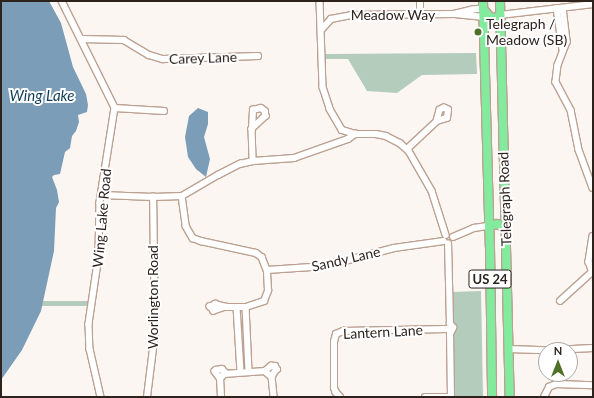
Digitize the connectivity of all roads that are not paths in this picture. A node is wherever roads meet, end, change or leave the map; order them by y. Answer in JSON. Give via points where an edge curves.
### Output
{"nodes":[{"id":1,"x":62,"y":1,"type":"edge"},
{"id":2,"x":320,"y":1,"type":"edge"},
{"id":3,"x":420,"y":1,"type":"edge"},
{"id":4,"x":500,"y":1,"type":"edge"},
{"id":5,"x":576,"y":4,"type":"edge"},
{"id":6,"x":593,"y":4,"type":"edge"},
{"id":7,"x":560,"y":8,"type":"junction"},
{"id":8,"x":483,"y":9,"type":"edge"},
{"id":9,"x":321,"y":12,"type":"junction"},
{"id":10,"x":420,"y":15,"type":"junction"},
{"id":11,"x":500,"y":15,"type":"junction"},
{"id":12,"x":331,"y":19,"type":"junction"},
{"id":13,"x":322,"y":29,"type":"junction"},
{"id":14,"x":82,"y":39,"type":"junction"},
{"id":15,"x":258,"y":56,"type":"dead end"},
{"id":16,"x":115,"y":108,"type":"junction"},
{"id":17,"x":164,"y":111,"type":"dead end"},
{"id":18,"x":437,"y":121,"type":"dead end"},
{"id":19,"x":252,"y":129,"type":"dead end"},
{"id":20,"x":342,"y":130,"type":"junction"},
{"id":21,"x":355,"y":134,"type":"junction"},
{"id":22,"x":340,"y":141,"type":"junction"},
{"id":23,"x":407,"y":149,"type":"junction"},
{"id":24,"x":253,"y":161,"type":"junction"},
{"id":25,"x":593,"y":188,"type":"edge"},
{"id":26,"x":488,"y":193,"type":"junction"},
{"id":27,"x":101,"y":195,"type":"junction"},
{"id":28,"x":182,"y":196,"type":"junction"},
{"id":29,"x":153,"y":197,"type":"junction"},
{"id":30,"x":505,"y":198,"type":"junction"},
{"id":31,"x":490,"y":226,"type":"junction"},
{"id":32,"x":506,"y":228,"type":"junction"},
{"id":33,"x":593,"y":236,"type":"edge"},
{"id":34,"x":446,"y":240,"type":"junction"},
{"id":35,"x":267,"y":270,"type":"junction"},
{"id":36,"x":592,"y":272,"type":"edge"},
{"id":37,"x":560,"y":301,"type":"dead end"},
{"id":38,"x":226,"y":307,"type":"dead end"},
{"id":39,"x":237,"y":307,"type":"junction"},
{"id":40,"x":246,"y":307,"type":"junction"},
{"id":41,"x":449,"y":329,"type":"junction"},
{"id":42,"x":593,"y":348,"type":"edge"},
{"id":43,"x":509,"y":349,"type":"junction"},
{"id":44,"x":578,"y":349,"type":"edge"},
{"id":45,"x":538,"y":350,"type":"edge"},
{"id":46,"x":245,"y":371,"type":"junction"},
{"id":47,"x":265,"y":371,"type":"junction"},
{"id":48,"x":272,"y":377,"type":"junction"},
{"id":49,"x":593,"y":385,"type":"edge"},
{"id":50,"x":101,"y":397,"type":"edge"},
{"id":51,"x":147,"y":397,"type":"edge"},
{"id":52,"x":221,"y":397,"type":"edge"},
{"id":53,"x":274,"y":397,"type":"edge"},
{"id":54,"x":338,"y":397,"type":"edge"},
{"id":55,"x":425,"y":397,"type":"edge"},
{"id":56,"x":452,"y":397,"type":"edge"},
{"id":57,"x":492,"y":397,"type":"edge"},
{"id":58,"x":510,"y":397,"type":"edge"},
{"id":59,"x":544,"y":397,"type":"edge"}],
"edges":[{"from":1,"to":14,"type":"street"},
{"from":2,"to":9,"type":"street"},
{"from":3,"to":10,"type":"street"},
{"from":4,"to":11,"type":"highway","name":"Telegraph Road","number":"US 24"},
{"from":5,"to":6,"type":"street"},
{"from":5,"to":7,"type":"street"},
{"from":7,"to":11,"type":"street"},
{"from":7,"to":25,"type":"street","via":[[563,50],[556,82],[571,110],[579,150]]},
{"from":8,"to":10,"type":"street","name":"Meadow Way","via":[[455,14]]},
{"from":8,"to":11,"type":"highway","via":[[491,18]]},
{"from":8,"to":26,"type":"highway","name":"Telegraph Road","number":"US 24"},
{"from":9,"to":12,"type":"street","name":"Meadow Way"},
{"from":9,"to":13,"type":"street"},
{"from":10,"to":12,"type":"street","name":"Meadow Way","via":[[357,14]]},
{"from":11,"to":30,"type":"highway","name":"Telegraph Road","number":"US 24"},
{"from":12,"to":13,"type":"street","name":"Meadow Way"},
{"from":13,"to":20,"type":"street","via":[[323,88],[330,109]]},
{"from":14,"to":15,"type":"street","name":"Carey Lane","via":[[124,40],[149,55],[163,59]]},
{"from":14,"to":16,"type":"street"},
{"from":16,"to":17,"type":"street"},
{"from":16,"to":27,"type":"street","name":"Wing Lake Road"},
{"from":18,"to":23,"type":"street"},
{"from":19,"to":24,"type":"street"},
{"from":20,"to":21,"type":"street"},
{"from":20,"to":22,"type":"street"},
{"from":21,"to":22,"type":"street"},
{"from":21,"to":23,"type":"street","via":[[380,135],[395,140]]},
{"from":22,"to":24,"type":"street","via":[[294,158]]},
{"from":23,"to":34,"type":"street","via":[[432,191]]},
{"from":24,"to":28,"type":"street","via":[[226,170]]},
{"from":26,"to":30,"type":"highway","via":[[497,200]]},
{"from":26,"to":31,"type":"highway","name":"Telegraph Road","number":"US 24"},
{"from":27,"to":29,"type":"street"},
{"from":27,"to":50,"type":"street","name":"Wing Lake Road","via":[[99,256],[88,330]]},
{"from":28,"to":29,"type":"street"},
{"from":28,"to":35,"type":"street","via":[[186,226],[193,238],[253,251],[262,257]]},
{"from":29,"to":51,"type":"street","name":"Worlington Road","via":[[155,333]]},
{"from":30,"to":32,"type":"highway","name":"Telegraph Road","number":"US 24"},
{"from":31,"to":32,"type":"highway","via":[[497,224]]},
{"from":31,"to":34,"type":"street","via":[[474,228],[452,237],[450,235]]},
{"from":31,"to":57,"type":"highway","name":"Telegraph Road","number":"US 24"},
{"from":32,"to":43,"type":"highway","name":"Telegraph Road","number":"US 24"},
{"from":33,"to":36,"type":"street","via":[[589,262]]},
{"from":34,"to":35,"type":"street","name":"Sandy Lane","via":[[394,248],[326,266]]},
{"from":34,"to":41,"type":"street"},
{"from":35,"to":40,"type":"street","via":[[268,291],[264,301]]},
{"from":36,"to":37,"type":"street"},
{"from":38,"to":39,"type":"street"},
{"from":39,"to":40,"type":"street"},
{"from":39,"to":46,"type":"street"},
{"from":40,"to":46,"type":"street"},
{"from":41,"to":54,"type":"street","name":"Lantern Lane","via":[[335,332],[334,388]]},
{"from":41,"to":56,"type":"street"},
{"from":42,"to":44,"type":"street"},
{"from":43,"to":45,"type":"street"},
{"from":43,"to":58,"type":"highway","name":"Telegraph Road","number":"US 24"},
{"from":46,"to":47,"type":"street"},
{"from":46,"to":52,"type":"street","via":[[226,373],[220,379]]},
{"from":47,"to":48,"type":"street"},
{"from":47,"to":48,"type":"street","via":[[271,366],[276,367]]},
{"from":48,"to":53,"type":"street"},
{"from":49,"to":59,"type":"street","via":[[553,384],[547,389]]},
{"from":55,"to":56,"type":"street"}]}
